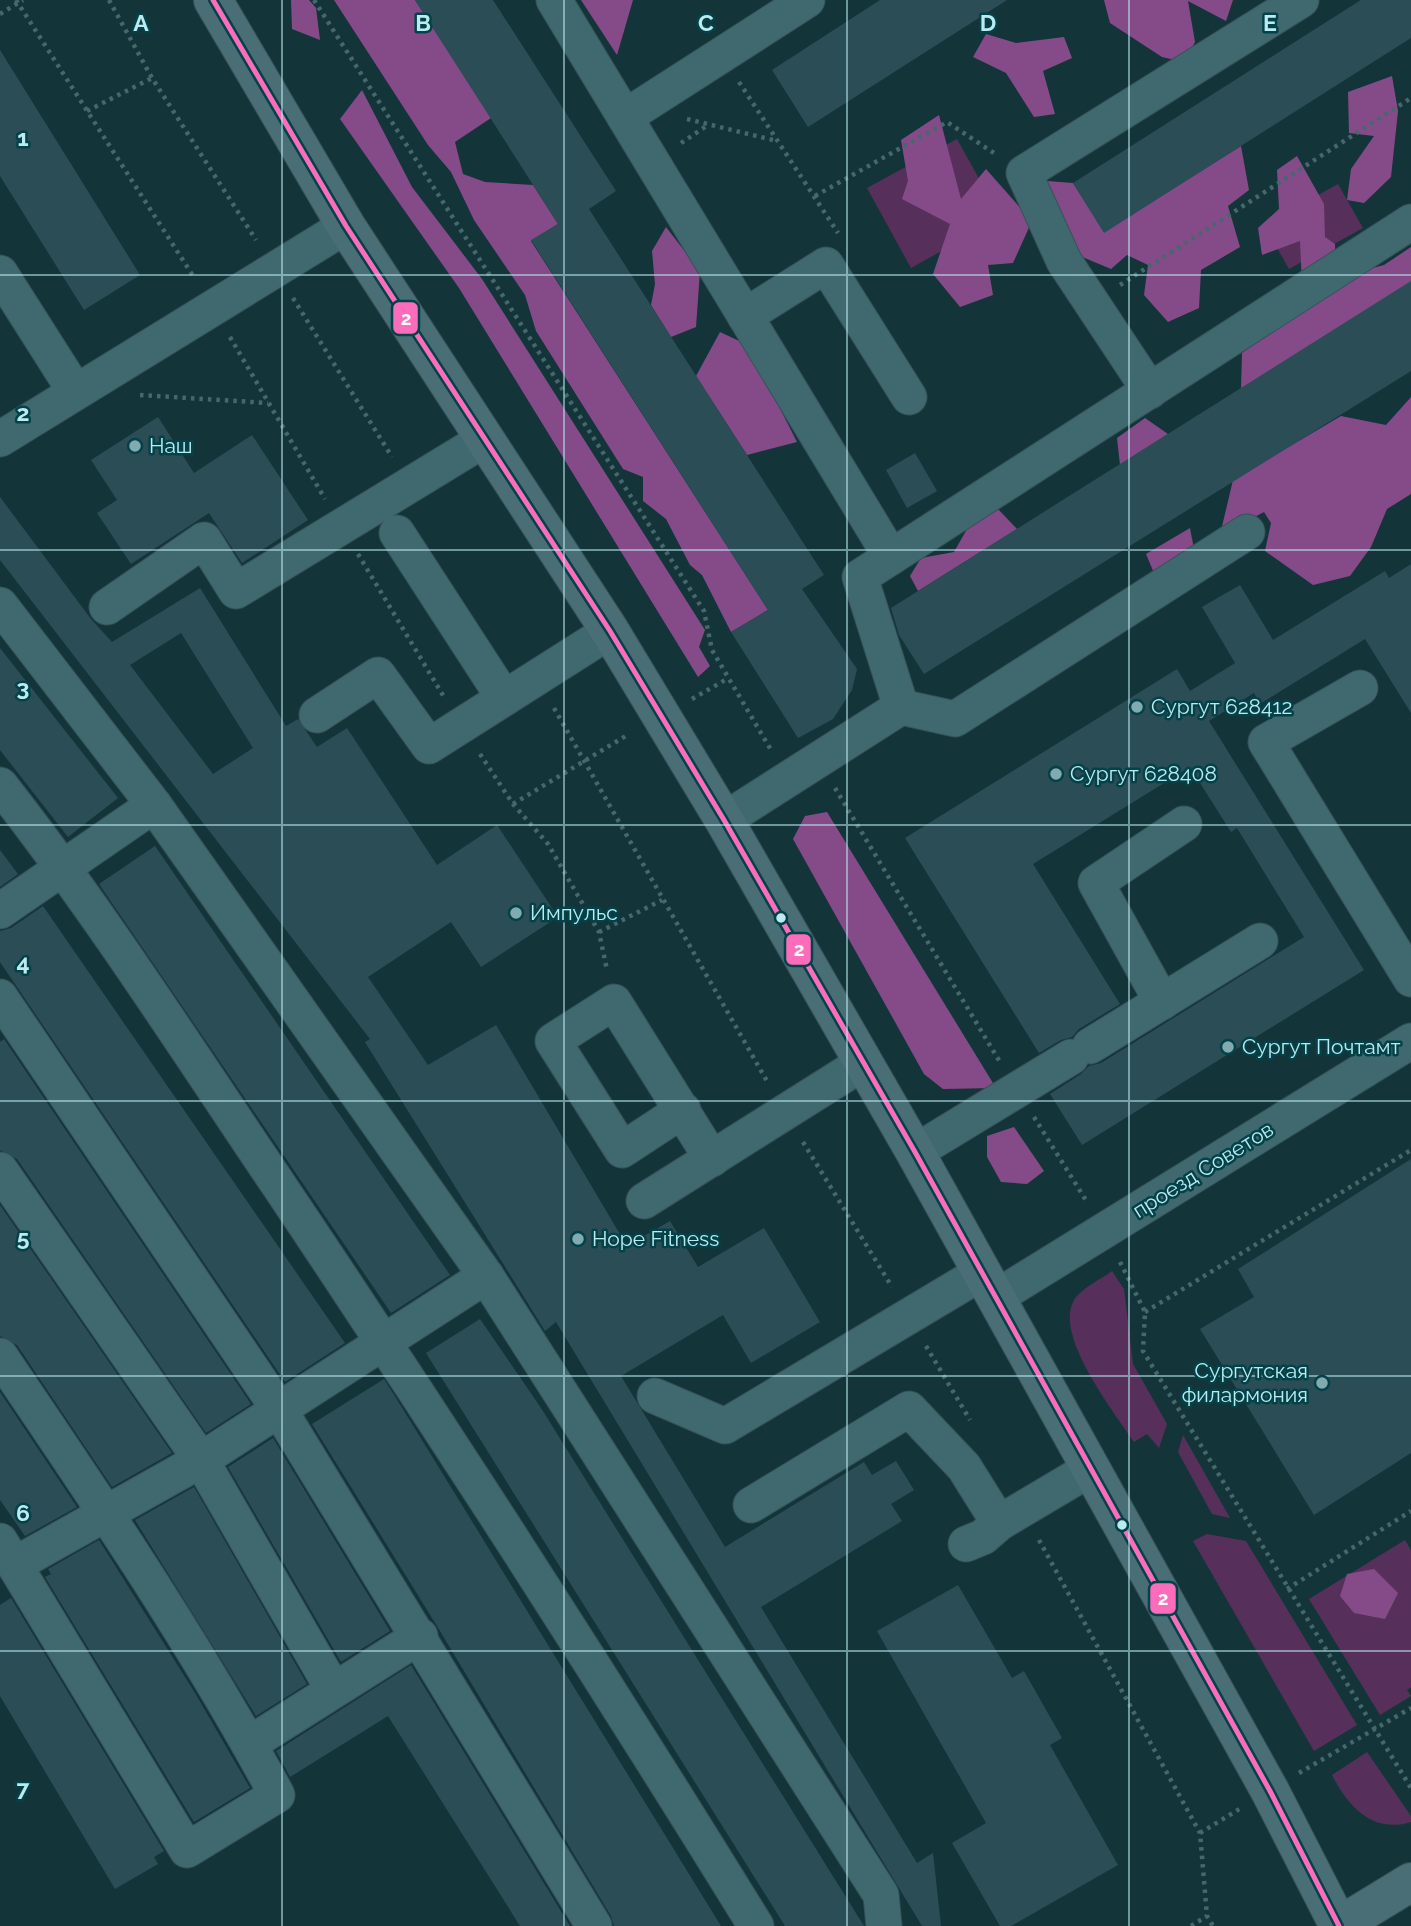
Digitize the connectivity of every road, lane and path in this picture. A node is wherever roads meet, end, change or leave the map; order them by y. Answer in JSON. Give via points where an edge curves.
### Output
{"nodes":[{"id":1,"x":23,"y":0,"type":"edge"},
{"id":2,"x":109,"y":0,"type":"edge"},
{"id":3,"x":213,"y":0,"type":"edge"},
{"id":4,"x":314,"y":0,"type":"edge"},
{"id":5,"x":554,"y":0,"type":"edge"},
{"id":6,"x":807,"y":0,"type":"edge"},
{"id":7,"x":1301,"y":0,"type":"edge"},
{"id":8,"x":0,"y":14,"type":"edge"},
{"id":9,"x":721,"y":55,"type":"junction"},
{"id":10,"x":152,"y":78,"type":"junction"},
{"id":11,"x":1411,"y":98,"type":"edge"},
{"id":12,"x":88,"y":111,"type":"dead end"},
{"id":13,"x":632,"y":112,"type":"junction"},
{"id":14,"x":778,"y":141,"type":"junction"},
{"id":15,"x":1024,"y":173,"type":"junction"},
{"id":16,"x":815,"y":197,"type":"junction"},
{"id":17,"x":1411,"y":222,"type":"edge"},
{"id":18,"x":346,"y":226,"type":"junction"},
{"id":19,"x":825,"y":265,"type":"junction"},
{"id":20,"x":275,"y":269,"type":"junction"},
{"id":21,"x":0,"y":273,"type":"edge"},
{"id":22,"x":1092,"y":303,"type":"junction"},
{"id":23,"x":745,"y":316,"type":"junction"},
{"id":24,"x":75,"y":391,"type":"junction"},
{"id":25,"x":1150,"y":391,"type":"junction"},
{"id":26,"x":131,"y":394,"type":"dead end"},
{"id":27,"x":909,"y":397,"type":"dead end"},
{"id":28,"x":269,"y":403,"type":"dead end"},
{"id":29,"x":0,"y":439,"type":"edge"},
{"id":30,"x":485,"y":439,"type":"junction"},
{"id":31,"x":411,"y":487,"type":"junction"},
{"id":32,"x":1247,"y":532,"type":"dead end"},
{"id":33,"x":397,"y":533,"type":"dead end"},
{"id":34,"x":891,"y":557,"type":"junction"},
{"id":35,"x":0,"y":605,"type":"edge"},
{"id":36,"x":107,"y":607,"type":"dead end"},
{"id":37,"x":610,"y":631,"type":"junction"},
{"id":38,"x":536,"y":678,"type":"junction"},
{"id":39,"x":727,"y":679,"type":"junction"},
{"id":40,"x":1360,"y":688,"type":"dead end"},
{"id":41,"x":504,"y":698,"type":"junction"},
{"id":42,"x":901,"y":708,"type":"junction"},
{"id":43,"x":317,"y":715,"type":"dead end"},
{"id":44,"x":661,"y":716,"type":"junction"},
{"id":45,"x":585,"y":759,"type":"junction"},
{"id":46,"x":818,"y":760,"type":"junction"},
{"id":47,"x":789,"y":778,"type":"junction"},
{"id":48,"x":0,"y":786,"type":"edge"},
{"id":49,"x":513,"y":804,"type":"dead end"},
{"id":50,"x":155,"y":805,"type":"junction"},
{"id":51,"x":724,"y":820,"type":"junction"},
{"id":52,"x":1184,"y":824,"type":"dead end"},
{"id":53,"x":64,"y":867,"type":"junction"},
{"id":54,"x":662,"y":900,"type":"junction"},
{"id":55,"x":0,"y":911,"type":"edge"},
{"id":56,"x":599,"y":932,"type":"dead end"},
{"id":57,"x":1260,"y":941,"type":"dead end"},
{"id":58,"x":1411,"y":979,"type":"edge"},
{"id":59,"x":1163,"y":1002,"type":"junction"},
{"id":60,"x":2,"y":1004,"type":"edge"},
{"id":61,"x":1411,"y":1041,"type":"edge"},
{"id":62,"x":863,"y":1063,"type":"junction"},
{"id":63,"x":1017,"y":1090,"type":"junction"},
{"id":64,"x":683,"y":1110,"type":"dead end"},
{"id":65,"x":784,"y":1111,"type":"junction"},
{"id":66,"x":1411,"y":1150,"type":"edge"},
{"id":67,"x":915,"y":1152,"type":"junction"},
{"id":68,"x":712,"y":1159,"type":"junction"},
{"id":69,"x":0,"y":1170,"type":"edge"},
{"id":70,"x":645,"y":1201,"type":"dead end"},
{"id":71,"x":1104,"y":1231,"type":"junction"},
{"id":72,"x":486,"y":1276,"type":"junction"},
{"id":73,"x":988,"y":1286,"type":"junction"},
{"id":74,"x":1145,"y":1312,"type":"junction"},
{"id":75,"x":909,"y":1316,"type":"junction"},
{"id":76,"x":385,"y":1342,"type":"junction"},
{"id":77,"x":0,"y":1356,"type":"edge"},
{"id":78,"x":655,"y":1396,"type":"dead end"},
{"id":79,"x":280,"y":1410,"type":"junction"},
{"id":80,"x":976,"y":1431,"type":"dead end"},
{"id":81,"x":201,"y":1460,"type":"junction"},
{"id":82,"x":1090,"y":1469,"type":"junction"},
{"id":83,"x":751,"y":1505,"type":"dead end"},
{"id":84,"x":105,"y":1511,"type":"junction"},
{"id":85,"x":1411,"y":1511,"type":"edge"},
{"id":86,"x":1011,"y":1517,"type":"junction"},
{"id":87,"x":966,"y":1544,"type":"dead end"},
{"id":88,"x":8,"y":1553,"type":"edge"},
{"id":89,"x":1287,"y":1589,"type":"junction"},
{"id":90,"x":420,"y":1636,"type":"junction"},
{"id":91,"x":333,"y":1689,"type":"junction"},
{"id":92,"x":1411,"y":1708,"type":"edge"},
{"id":93,"x":1373,"y":1730,"type":"junction"},
{"id":94,"x":249,"y":1744,"type":"junction"},
{"id":95,"x":1409,"y":1779,"type":"edge"},
{"id":96,"x":1411,"y":1788,"type":"edge"},
{"id":97,"x":1270,"y":1791,"type":"junction"},
{"id":98,"x":1200,"y":1833,"type":"junction"},
{"id":99,"x":1411,"y":1882,"type":"edge"},
{"id":100,"x":1207,"y":1916,"type":"junction"},
{"id":101,"x":594,"y":1926,"type":"edge"},
{"id":102,"x":757,"y":1926,"type":"edge"},
{"id":103,"x":884,"y":1926,"type":"edge"},
{"id":104,"x":1191,"y":1926,"type":"edge"},
{"id":105,"x":1213,"y":1926,"type":"edge"},
{"id":106,"x":1339,"y":1926,"type":"edge"}],
"edges":[{"from":1,"to":8,"type":"path"},
{"from":2,"to":10,"type":"path"},
{"from":3,"to":18,"type":"main road"},
{"from":4,"to":39,"type":"path","via":[[705,611],[712,650]]},
{"from":5,"to":13,"type":"street"},
{"from":6,"to":9,"type":"street"},
{"from":7,"to":15,"type":"street"},
{"from":9,"to":13,"type":"street"},
{"from":9,"to":14,"type":"path"},
{"from":10,"to":12,"type":"path"},
{"from":10,"to":20,"type":"path"},
{"from":11,"to":22,"type":"path"},
{"from":13,"to":14,"type":"path"},
{"from":13,"to":23,"type":"street"},
{"from":14,"to":16,"type":"path"},
{"from":15,"to":16,"type":"path","via":[[947,122]]},
{"from":15,"to":22,"type":"street","via":[[1064,261]]},
{"from":16,"to":19,"type":"path","via":[[850,251]]},
{"from":17,"to":25,"type":"street"},
{"from":18,"to":20,"type":"street"},
{"from":18,"to":30,"type":"main road"},
{"from":19,"to":23,"type":"street"},
{"from":19,"to":27,"type":"street"},
{"from":20,"to":24,"type":"street"},
{"from":20,"to":31,"type":"path"},
{"from":21,"to":24,"type":"street"},
{"from":22,"to":25,"type":"street"},
{"from":23,"to":34,"type":"street"},
{"from":24,"to":29,"type":"street"},
{"from":25,"to":34,"type":"street"},
{"from":26,"to":28,"type":"path"},
{"from":30,"to":31,"type":"street"},
{"from":30,"to":37,"type":"main road"},
{"from":31,"to":36,"type":"street","via":[[236,591],[204,540]]},
{"from":32,"to":42,"type":"street","via":[[955,719]]},
{"from":33,"to":41,"type":"street"},
{"from":34,"to":42,"type":"street","via":[[860,577]]},
{"from":35,"to":50,"type":"street"},
{"from":37,"to":38,"type":"street"},
{"from":37,"to":44,"type":"main road"},
{"from":38,"to":41,"type":"street"},
{"from":38,"to":45,"type":"path"},
{"from":39,"to":44,"type":"path"},
{"from":39,"to":47,"type":"path"},
{"from":40,"to":58,"type":"street","via":[[1266,742]]},
{"from":41,"to":43,"type":"street","via":[[429,746],[379,675]]},
{"from":42,"to":46,"type":"street"},
{"from":44,"to":45,"type":"path"},
{"from":44,"to":51,"type":"main road"},
{"from":45,"to":49,"type":"path"},
{"from":45,"to":54,"type":"path"},
{"from":46,"to":47,"type":"street"},
{"from":46,"to":63,"type":"path"},
{"from":47,"to":51,"type":"street"},
{"from":48,"to":53,"type":"street"},
{"from":50,"to":53,"type":"street"},
{"from":50,"to":72,"type":"street"},
{"from":51,"to":62,"type":"main road"},
{"from":52,"to":59,"type":"street","via":[[1096,883]]},
{"from":53,"to":55,"type":"street"},
{"from":53,"to":76,"type":"street"},
{"from":54,"to":56,"type":"path"},
{"from":54,"to":65,"type":"path"},
{"from":57,"to":59,"type":"street"},
{"from":59,"to":63,"type":"street"},
{"from":60,"to":79,"type":"street"},
{"from":61,"to":71,"type":"street","name":"проезд Советов"},
{"from":62,"to":65,"type":"street"},
{"from":62,"to":67,"type":"main road"},
{"from":63,"to":67,"type":"street"},
{"from":63,"to":71,"type":"path"},
{"from":64,"to":68,"type":"street"},
{"from":65,"to":68,"type":"street"},
{"from":65,"to":75,"type":"path"},
{"from":66,"to":74,"type":"path"},
{"from":67,"to":73,"type":"main road"},
{"from":68,"to":70,"type":"street"},
{"from":69,"to":81,"type":"street"},
{"from":71,"to":73,"type":"street","name":"проезд Советов"},
{"from":71,"to":74,"type":"path"},
{"from":72,"to":76,"type":"street"},
{"from":72,"to":103,"type":"street","via":[[881,1895]]},
{"from":73,"to":75,"type":"street","name":"проезд Советов"},
{"from":73,"to":82,"type":"main road"},
{"from":74,"to":89,"type":"path","via":[[1143,1351]]},
{"from":75,"to":78,"type":"street","name":"проезд Советов","via":[[725,1426]]},
{"from":75,"to":80,"type":"path"},
{"from":76,"to":79,"type":"street"},
{"from":76,"to":102,"type":"street","via":[[574,1631]]},
{"from":77,"to":84,"type":"street"},
{"from":79,"to":81,"type":"street"},
{"from":79,"to":90,"type":"street"},
{"from":81,"to":84,"type":"street"},
{"from":81,"to":91,"type":"street"},
{"from":82,"to":86,"type":"street"},
{"from":82,"to":97,"type":"main road"},
{"from":83,"to":86,"type":"street","via":[[909,1409]]},
{"from":84,"to":88,"type":"street"},
{"from":84,"to":94,"type":"street"},
{"from":85,"to":89,"type":"path"},
{"from":86,"to":87,"type":"street"},
{"from":86,"to":98,"type":"path"},
{"from":88,"to":94,"type":"street","via":[[187,1850],[277,1795]]},
{"from":89,"to":93,"type":"path"},
{"from":90,"to":91,"type":"street"},
{"from":90,"to":101,"type":"street"},
{"from":91,"to":94,"type":"street"},
{"from":92,"to":93,"type":"path"},
{"from":93,"to":95,"type":"path"},
{"from":93,"to":97,"type":"path"},
{"from":95,"to":96,"type":"path"},
{"from":97,"to":98,"type":"path"},
{"from":97,"to":106,"type":"main road"},
{"from":98,"to":100,"type":"path"},
{"from":99,"to":106,"type":"main road"},
{"from":100,"to":104,"type":"path"},
{"from":100,"to":105,"type":"path"}]}
